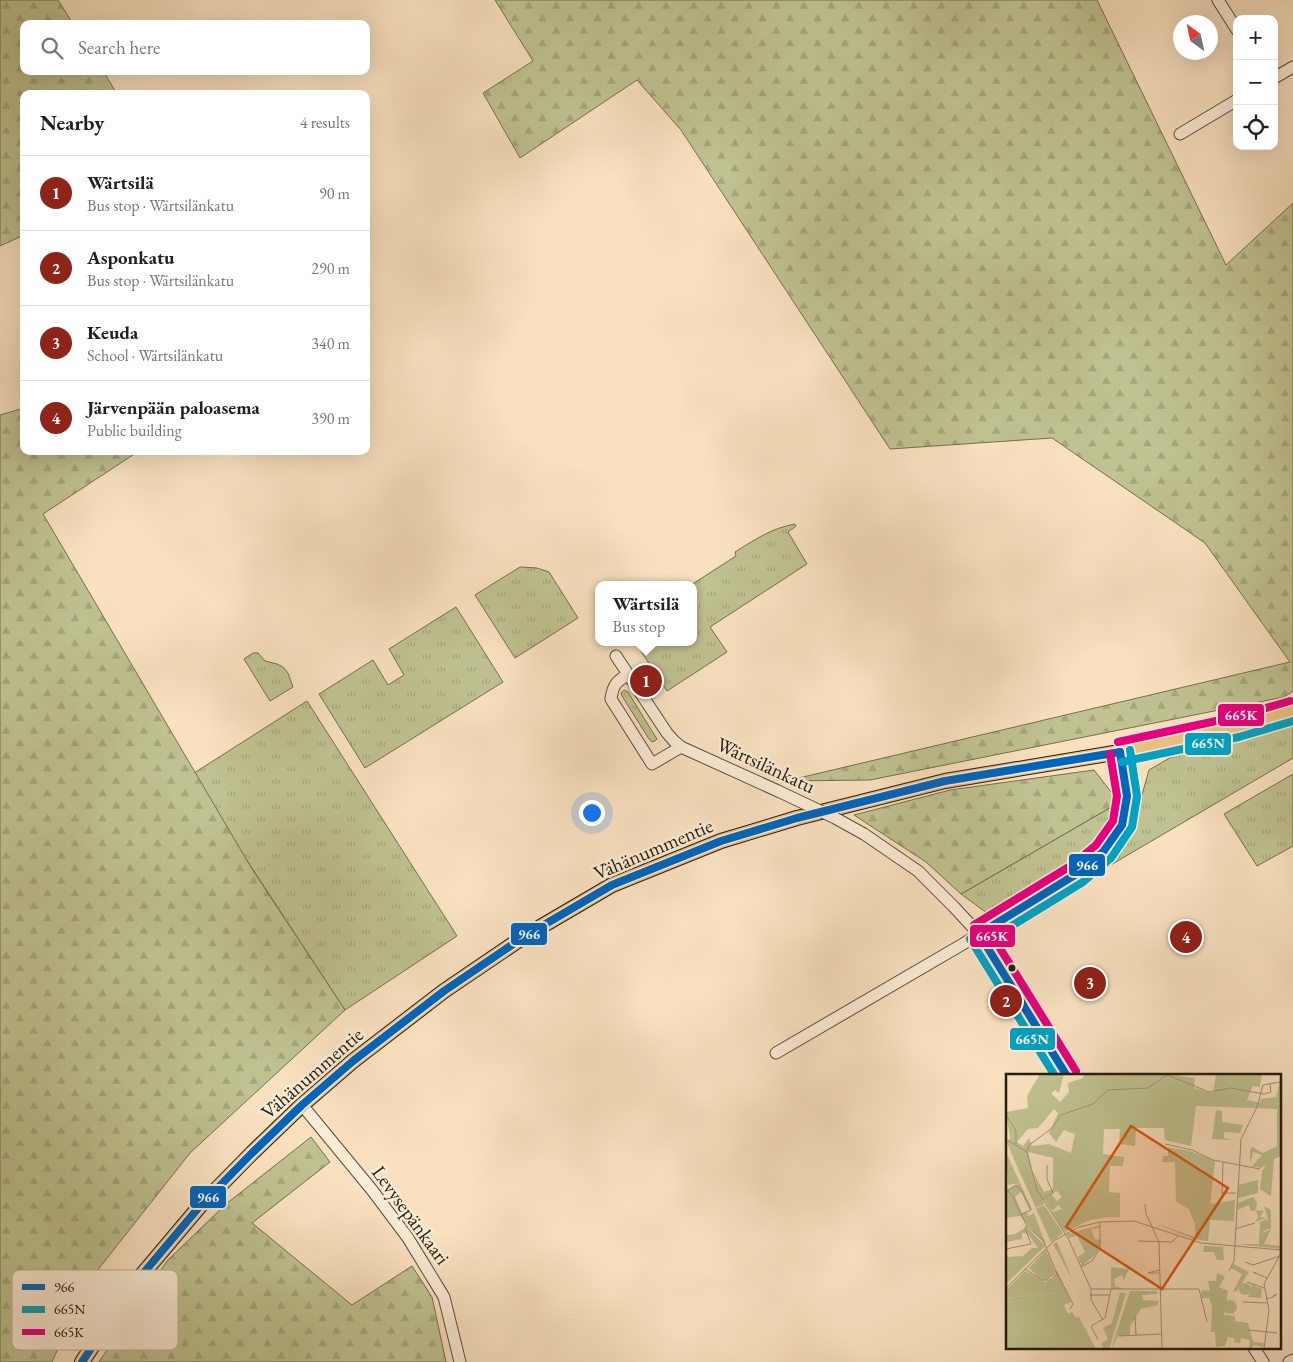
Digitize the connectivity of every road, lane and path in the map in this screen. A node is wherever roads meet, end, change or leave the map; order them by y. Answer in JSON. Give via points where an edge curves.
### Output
{"nodes":[{"id":1,"x":1218,"y":0,"type":"edge"},
{"id":2,"x":1233,"y":24,"type":"edge"},
{"id":3,"x":1293,"y":67,"type":"edge"},
{"id":4,"x":1278,"y":76,"type":"edge"},
{"id":5,"x":1233,"y":102,"type":"edge"},
{"id":6,"x":1180,"y":134,"type":"dead end"},
{"id":7,"x":616,"y":656,"type":"dead end"},
{"id":8,"x":627,"y":674,"type":"junction"},
{"id":9,"x":1293,"y":711,"type":"edge"},
{"id":10,"x":681,"y":747,"type":"junction"},
{"id":11,"x":1120,"y":752,"type":"junction"},
{"id":12,"x":979,"y":934,"type":"junction"},
{"id":13,"x":776,"y":1053,"type":"dead end"},
{"id":14,"x":1066,"y":1074,"type":"edge"},
{"id":15,"x":302,"y":1105,"type":"junction"},
{"id":16,"x":146,"y":1270,"type":"edge"},
{"id":17,"x":90,"y":1350,"type":"edge"},
{"id":18,"x":1255,"y":1350,"type":"edge"},
{"id":19,"x":1293,"y":1360,"type":"edge"},
{"id":20,"x":82,"y":1362,"type":"edge"},
{"id":21,"x":460,"y":1362,"type":"edge"},
{"id":22,"x":1263,"y":1362,"type":"edge"},
{"id":23,"x":1289,"y":1362,"type":"edge"}],
"edges":[{"from":1,"to":2,"type":"street"},
{"from":3,"to":4,"type":"street"},
{"from":5,"to":6,"type":"street"},
{"from":7,"to":8,"type":"street","name":"Wärtsilänkatu"},
{"from":8,"to":10,"type":"street","name":"Wärtsilänkatu","via":[[667,734]]},
{"from":8,"to":10,"type":"street","via":[[617,682],[611,699],[652,764]]},
{"from":9,"to":11,"type":"main road","name":"Vähänummentie","via":[[1237,727]]},
{"from":10,"to":12,"type":"street","name":"Wärtsilänkatu","bridge":true,"via":[[864,834],[918,871]]},
{"from":11,"to":12,"type":"street","via":[[1127,796],[1122,825],[1103,852],[1078,873]]},
{"from":11,"to":15,"type":"main road","name":"Vähänummentie","via":[[945,781],[797,818],[721,841],[612,885],[525,936],[444,991]]},
{"from":12,"to":13,"type":"street"},
{"from":12,"to":14,"type":"street","name":"Wärtsilänkatu"},
{"from":15,"to":16,"type":"main road","name":"Vähänummentie","via":[[200,1206]]},
{"from":15,"to":21,"type":"street","name":"Levysepänkaari","via":[[408,1238],[444,1297]]},
{"from":17,"to":20,"type":"main road","name":"Vähänummentie"},
{"from":18,"to":22,"type":"street"},
{"from":19,"to":23,"type":"street"}]}
